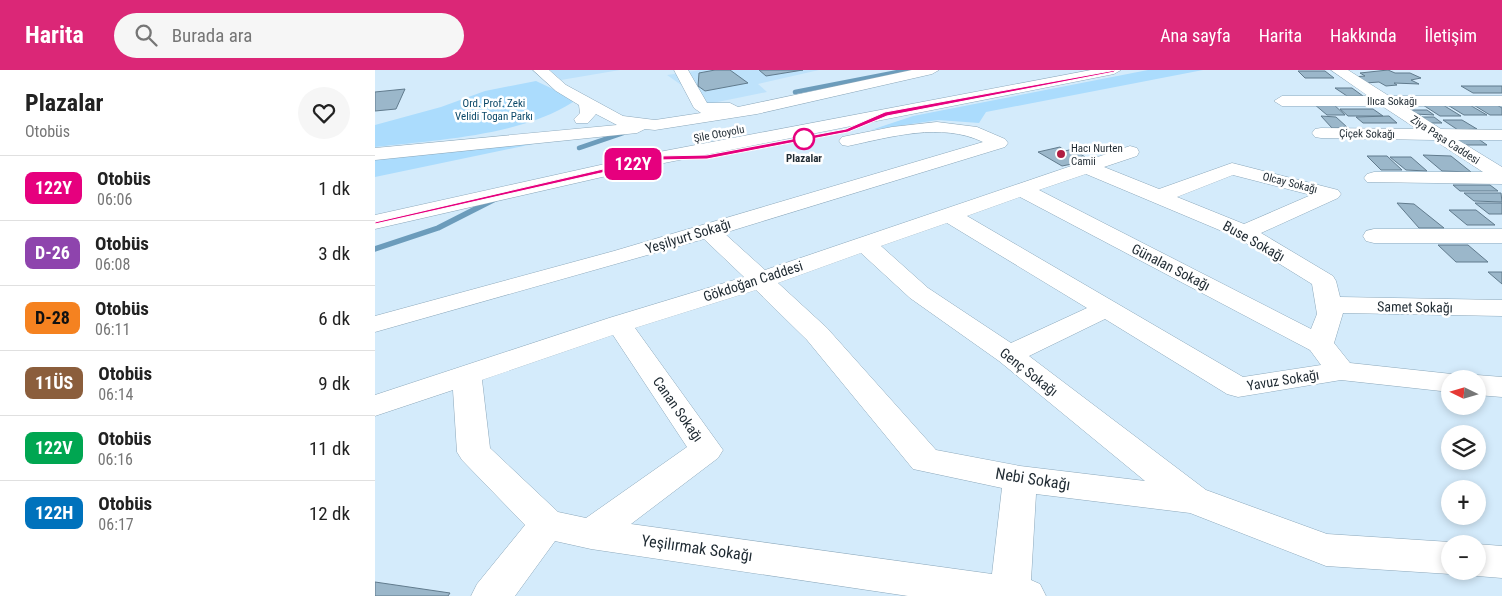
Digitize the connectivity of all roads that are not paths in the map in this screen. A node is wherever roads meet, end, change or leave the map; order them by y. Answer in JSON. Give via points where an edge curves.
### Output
{"nodes":[{"id":1,"x":540,"y":70,"type":"edge"},
{"id":2,"x":681,"y":70,"type":"edge"},
{"id":3,"x":932,"y":70,"type":"edge"},
{"id":4,"x":1063,"y":70,"type":"edge"},
{"id":5,"x":1114,"y":70,"type":"edge"},
{"id":6,"x":1338,"y":70,"type":"edge"},
{"id":7,"x":554,"y":82,"type":"junction"},
{"id":8,"x":1385,"y":100,"type":"junction"},
{"id":9,"x":1282,"y":101,"type":"dead end"},
{"id":10,"x":1502,"y":101,"type":"edge"},
{"id":11,"x":587,"y":103,"type":"junction"},
{"id":12,"x":757,"y":109,"type":"junction"},
{"id":13,"x":625,"y":121,"type":"junction"},
{"id":14,"x":1321,"y":133,"type":"dead end"},
{"id":15,"x":1437,"y":135,"type":"junction"},
{"id":16,"x":1502,"y":135,"type":"edge"},
{"id":17,"x":533,"y":136,"type":"junction"},
{"id":18,"x":848,"y":141,"type":"dead end"},
{"id":19,"x":1130,"y":152,"type":"dead end"},
{"id":20,"x":375,"y":154,"type":"edge"},
{"id":21,"x":1089,"y":168,"type":"junction"},
{"id":22,"x":493,"y":176,"type":"dead end"},
{"id":23,"x":1502,"y":177,"type":"edge"},
{"id":24,"x":1374,"y":178,"type":"dead end"},
{"id":25,"x":1022,"y":190,"type":"junction"},
{"id":26,"x":1160,"y":196,"type":"junction"},
{"id":27,"x":950,"y":215,"type":"junction"},
{"id":28,"x":375,"y":222,"type":"edge"},
{"id":29,"x":707,"y":230,"type":"junction"},
{"id":30,"x":1244,"y":232,"type":"junction"},
{"id":31,"x":1374,"y":236,"type":"dead end"},
{"id":32,"x":1502,"y":236,"type":"edge"},
{"id":33,"x":865,"y":244,"type":"junction"},
{"id":34,"x":761,"y":280,"type":"junction"},
{"id":35,"x":1328,"y":305,"type":"junction"},
{"id":36,"x":1107,"y":308,"type":"junction"},
{"id":37,"x":1502,"y":308,"type":"edge"},
{"id":38,"x":375,"y":324,"type":"edge"},
{"id":39,"x":619,"y":324,"type":"junction"},
{"id":40,"x":1320,"y":344,"type":"junction"},
{"id":41,"x":1009,"y":355,"type":"junction"},
{"id":42,"x":1341,"y":371,"type":"junction"},
{"id":43,"x":467,"y":375,"type":"junction"},
{"id":44,"x":1441,"y":381,"type":"edge"},
{"id":45,"x":1486,"y":386,"type":"edge"},
{"id":46,"x":1502,"y":387,"type":"edge"},
{"id":47,"x":375,"y":406,"type":"edge"},
{"id":48,"x":1020,"y":479,"type":"junction"},
{"id":49,"x":1193,"y":500,"type":"junction"},
{"id":50,"x":547,"y":524,"type":"junction"},
{"id":51,"x":591,"y":534,"type":"junction"},
{"id":52,"x":1441,"y":557,"type":"edge"},
{"id":53,"x":1486,"y":561,"type":"edge"},
{"id":54,"x":1502,"y":562,"type":"edge"},
{"id":55,"x":1015,"y":595,"type":"edge"},
{"id":56,"x":491,"y":596,"type":"edge"}],
"edges":[{"from":1,"to":7,"type":"main road"},
{"from":2,"to":12,"type":"main road","via":[[702,108]]},
{"from":3,"to":12,"type":"main road"},
{"from":4,"to":22,"type":"main road","name":"Şile Otoyolu"},
{"from":5,"to":28,"type":"main road","name":"Şile Otoyolu","via":[[659,158]]},
{"from":6,"to":8,"type":"main road","name":"Ziya Paşa Caddesi"},
{"from":7,"to":11,"type":"main road"},
{"from":7,"to":13,"type":"main road","via":[[570,85]]},
{"from":8,"to":9,"type":"main road","name":"Ilıca Sokağı"},
{"from":8,"to":10,"type":"main road","name":"Ilıca Sokağı"},
{"from":8,"to":15,"type":"main road","name":"Ziya Paşa Caddesi"},
{"from":11,"to":13,"type":"main road"},
{"from":11,"to":17,"type":"main road","via":[[588,114],[581,120]]},
{"from":12,"to":13,"type":"main road"},
{"from":12,"to":13,"type":"main road","via":[[655,125]]},
{"from":13,"to":17,"type":"main road"},
{"from":14,"to":15,"type":"main road","name":"Çiçek Sokağı"},
{"from":15,"to":16,"type":"main road","name":"Çiçek Sokağı"},
{"from":15,"to":23,"type":"main road","name":"Ziya Paşa Caddesi"},
{"from":17,"to":20,"type":"main road"},
{"from":18,"to":29,"type":"main road","name":"Yeşilyurt Sokağı","via":[[900,130],[942,127],[969,130],[999,143]]},
{"from":19,"to":21,"type":"main road","name":"Gökdoğan Caddesi"},
{"from":21,"to":25,"type":"main road","name":"Gökdoğan Caddesi"},
{"from":21,"to":26,"type":"main road","name":"Buse Sokağı"},
{"from":23,"to":24,"type":"main road"},
{"from":25,"to":27,"type":"main road","name":"Gökdoğan Caddesi"},
{"from":25,"to":40,"type":"main road","name":"Günalan Sokağı"},
{"from":26,"to":30,"type":"main road","name":"Buse Sokağı"},
{"from":26,"to":30,"type":"main road","name":"Olcay Sokağı","via":[[1232,169],[1331,194]]},
{"from":27,"to":33,"type":"main road","name":"Gökdoğan Caddesi"},
{"from":27,"to":36,"type":"main road","name":"Yavuz Sokağı"},
{"from":29,"to":34,"type":"main road","name":"Nebi Sokağı"},
{"from":29,"to":38,"type":"main road","name":"Yeşilyurt Sokağı"},
{"from":30,"to":35,"type":"main road","name":"Buse Sokağı","via":[[1324,281]]},
{"from":31,"to":32,"type":"main road"},
{"from":33,"to":34,"type":"main road","name":"Gökdoğan Caddesi"},
{"from":33,"to":41,"type":"main road","name":"Genç Sokağı","via":[[919,292]]},
{"from":34,"to":39,"type":"main road","name":"Gökdoğan Caddesi"},
{"from":34,"to":48,"type":"main road","name":"Nebi Sokağı","via":[[817,334],[925,460]]},
{"from":35,"to":37,"type":"main road","name":"Samet Sokağı"},
{"from":35,"to":40,"type":"main road","name":"Buse Sokağı","via":[[1330,314]]},
{"from":36,"to":41,"type":"main road"},
{"from":36,"to":42,"type":"main road","name":"Yavuz Sokağı","via":[[1238,387]]},
{"from":39,"to":43,"type":"main road","name":"Gökdoğan Caddesi"},
{"from":39,"to":51,"type":"main road","name":"Canan Sokağı","via":[[706,450]]},
{"from":40,"to":42,"type":"main road"},
{"from":41,"to":49,"type":"main road","name":"Genç Sokağı"},
{"from":42,"to":44,"type":"main road","name":"Yavuz Sokağı"},
{"from":43,"to":47,"type":"main road","name":"Gökdoğan Caddesi"},
{"from":43,"to":50,"type":"main road","via":[[475,452]]},
{"from":45,"to":46,"type":"main road"},
{"from":48,"to":49,"type":"main road","name":"Nebi Sokağı"},
{"from":48,"to":55,"type":"main road"},
{"from":49,"to":52,"type":"main road","name":"Nebi Sokağı","via":[[1325,550]]},
{"from":50,"to":51,"type":"main road","name":"Yeşilırmak Sokağı"},
{"from":50,"to":56,"type":"main road"},
{"from":51,"to":55,"type":"main road","name":"Yeşilırmak Sokağı"},
{"from":53,"to":54,"type":"main road"}]}
